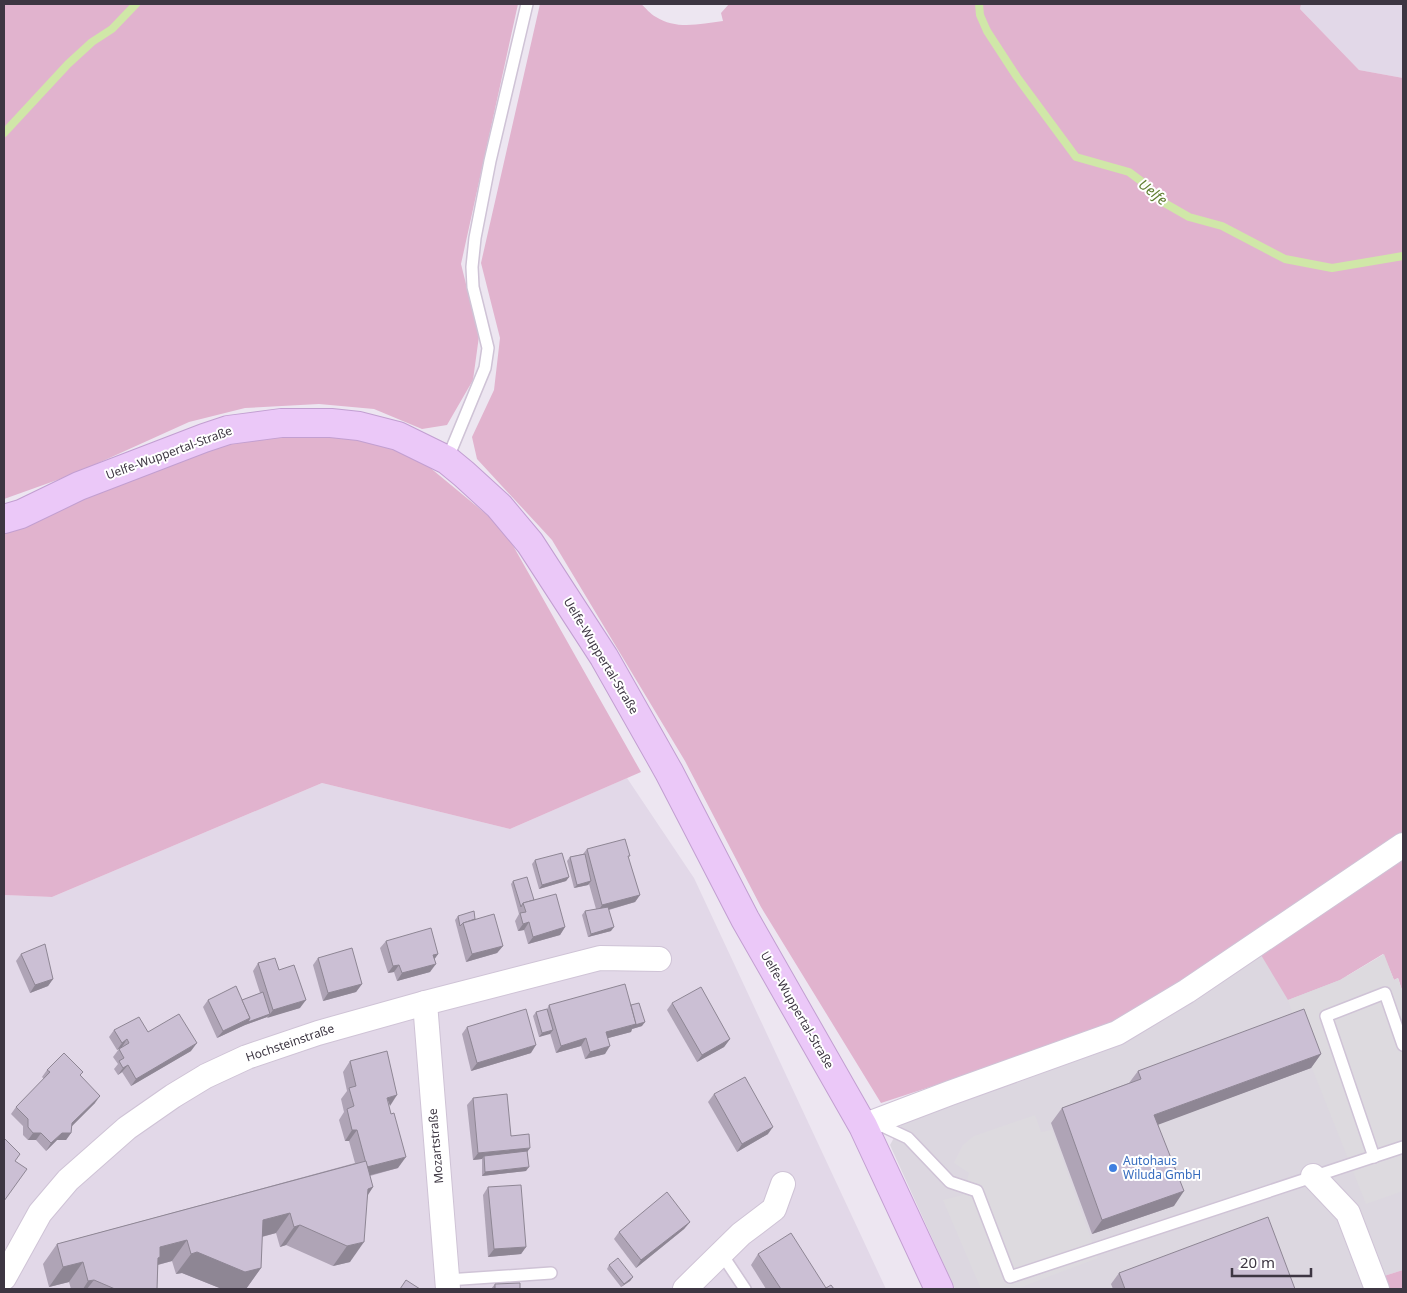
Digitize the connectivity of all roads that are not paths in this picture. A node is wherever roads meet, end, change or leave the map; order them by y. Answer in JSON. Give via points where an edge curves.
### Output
{"nodes":[{"id":1,"x":527,"y":4,"type":"edge"},
{"id":2,"x":447,"y":460,"type":"junction"},
{"id":3,"x":4,"y":519,"type":"edge"},
{"id":4,"x":1403,"y":845,"type":"edge"},
{"id":5,"x":659,"y":959,"type":"dead end"},
{"id":6,"x":424,"y":1003,"type":"junction"},
{"id":7,"x":1403,"y":1046,"type":"edge"},
{"id":8,"x":869,"y":1124,"type":"junction"},
{"id":9,"x":1403,"y":1147,"type":"edge"},
{"id":10,"x":1374,"y":1157,"type":"junction"},
{"id":11,"x":1313,"y":1176,"type":"junction"},
{"id":12,"x":783,"y":1184,"type":"dead end"},
{"id":13,"x":721,"y":1253,"type":"junction"},
{"id":14,"x":551,"y":1273,"type":"dead end"},
{"id":15,"x":4,"y":1278,"type":"edge"},
{"id":16,"x":448,"y":1285,"type":"edge"},
{"id":17,"x":685,"y":1289,"type":"edge"},
{"id":18,"x":746,"y":1289,"type":"edge"},
{"id":19,"x":939,"y":1289,"type":"edge"},
{"id":20,"x":1377,"y":1289,"type":"edge"}],
"edges":[{"from":1,"to":2,"type":"lane","via":[[475,238],[473,287],[488,348],[486,368]]},
{"from":2,"to":3,"type":"main road","name":"Uelfe-Wuppertal-Straße","via":[[398,436],[359,426],[302,422],[255,426],[204,438]]},
{"from":2,"to":8,"type":"main road","name":"Uelfe-Wuppertal-Straße","via":[[482,489],[516,525],[604,657],[669,772],[745,920]]},
{"from":4,"to":8,"type":"street","via":[[1187,991],[1117,1033]]},
{"from":5,"to":6,"type":"street","name":"Hochsteinstraße","via":[[600,958]]},
{"from":6,"to":15,"type":"street","name":"Hochsteinstraße","via":[[318,1032],[247,1057],[173,1096],[127,1128],[68,1180],[40,1213]]},
{"from":6,"to":16,"type":"street","name":"Mozartstraße"},
{"from":7,"to":10,"type":"lane","via":[[1385,993],[1326,1016]]},
{"from":8,"to":11,"type":"lane","via":[[908,1138],[950,1182],[977,1191],[1010,1277]]},
{"from":8,"to":19,"type":"main road","name":"Uelfe-Wuppertal-Straße"},
{"from":9,"to":10,"type":"lane"},
{"from":10,"to":11,"type":"lane"},
{"from":11,"to":20,"type":"street","via":[[1348,1213]]},
{"from":12,"to":13,"type":"street","via":[[774,1209]]},
{"from":13,"to":17,"type":"street"},
{"from":13,"to":18,"type":"lane"},
{"from":14,"to":16,"type":"lane"}]}
